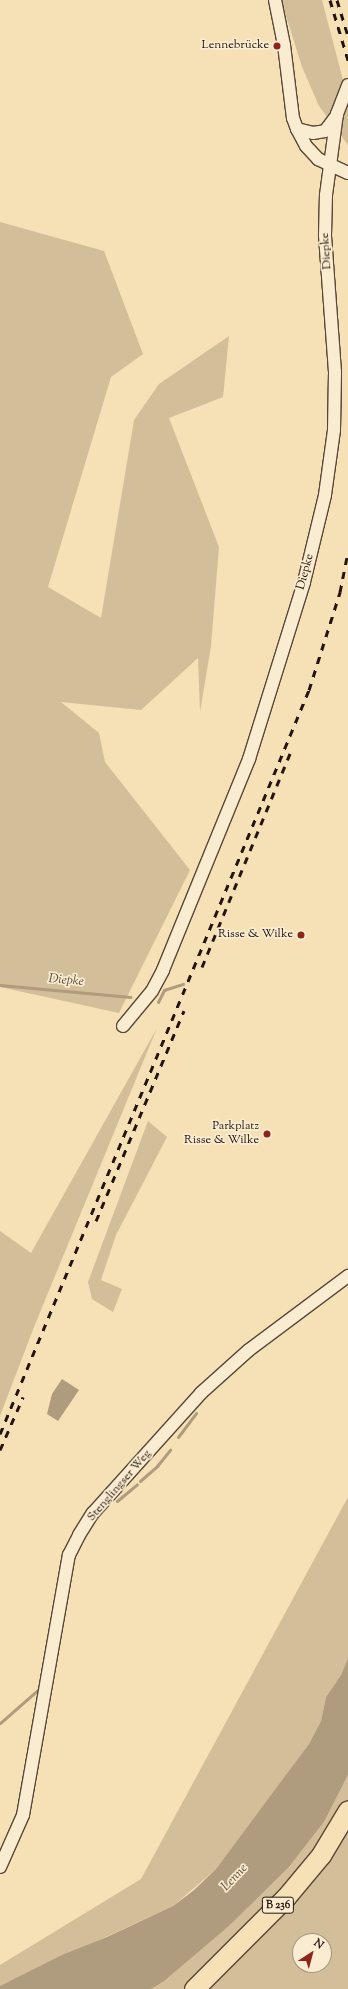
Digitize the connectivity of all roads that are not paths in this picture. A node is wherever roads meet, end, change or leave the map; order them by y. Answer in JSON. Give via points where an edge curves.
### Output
{"nodes":[{"id":1,"x":275,"y":0,"type":"edge"},
{"id":2,"x":348,"y":85,"type":"edge"},
{"id":3,"x":338,"y":114,"type":"junction"},
{"id":4,"x":297,"y":129,"type":"junction"},
{"id":5,"x":330,"y":166,"type":"junction"},
{"id":6,"x":348,"y":173,"type":"edge"},
{"id":7,"x":123,"y":1026,"type":"dead end"},
{"id":8,"x":348,"y":1276,"type":"edge"},
{"id":9,"x":348,"y":1810,"type":"edge"},
{"id":10,"x":0,"y":1867,"type":"edge"},
{"id":11,"x":194,"y":1989,"type":"edge"}],
"edges":[{"from":1,"to":4,"type":"street","via":[[284,45],[293,118]]},
{"from":2,"to":3,"type":"street","name":"Diepke"},
{"from":3,"to":4,"type":"street","via":[[325,130],[313,133]]},
{"from":3,"to":5,"type":"street","name":"Diepke"},
{"from":4,"to":5,"type":"street","via":[[306,146],[318,159]]},
{"from":5,"to":6,"type":"street"},
{"from":5,"to":7,"type":"street","name":"Diepke","via":[[325,235],[335,372],[334,430],[325,495],[311,553],[249,759],[160,976],[152,991]]},
{"from":8,"to":10,"type":"street","name":"Stenglingser Weg","via":[[249,1350],[201,1394],[93,1513],[79,1535],[69,1555],[23,1815]]},
{"from":9,"to":11,"type":"main road","number":"B 236","via":[[321,1855],[286,1897]]}]}
